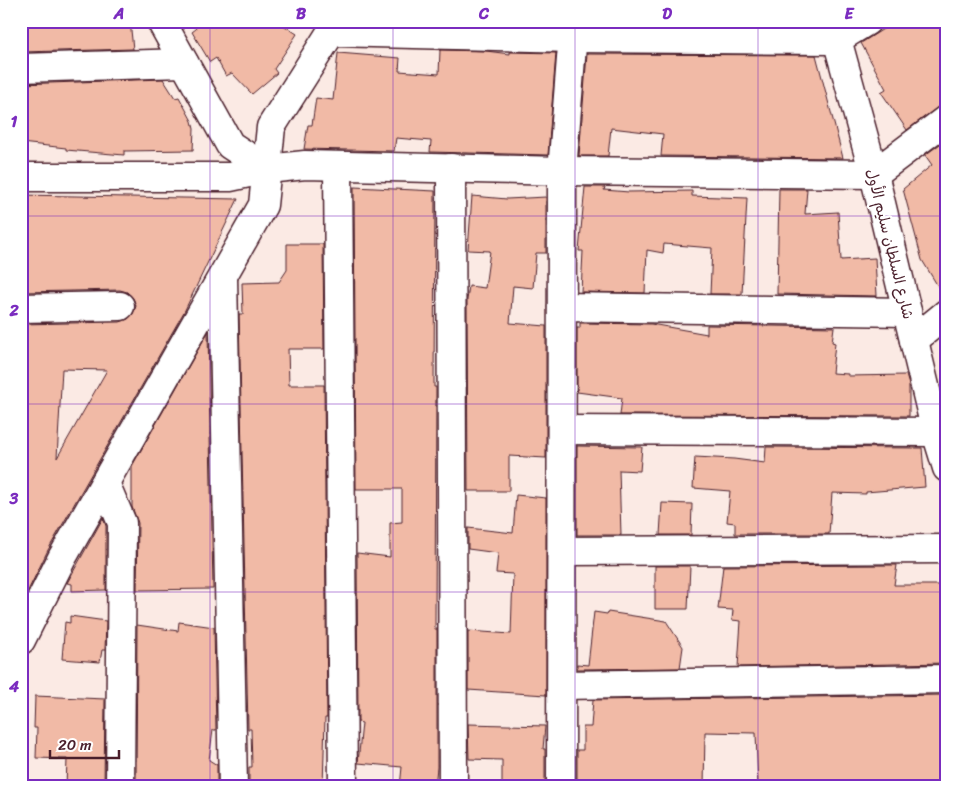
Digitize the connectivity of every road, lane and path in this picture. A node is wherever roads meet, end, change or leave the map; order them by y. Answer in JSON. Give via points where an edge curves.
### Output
{"nodes":[{"id":1,"x":161,"y":21,"type":"edge"},
{"id":2,"x":867,"y":21,"type":"edge"},
{"id":3,"x":335,"y":26,"type":"edge"},
{"id":4,"x":573,"y":30,"type":"edge"},
{"id":5,"x":834,"y":31,"type":"edge"},
{"id":6,"x":184,"y":63,"type":"junction"},
{"id":7,"x":21,"y":68,"type":"edge"},
{"id":8,"x":947,"y":119,"type":"edge"},
{"id":9,"x":338,"y":166,"type":"junction"},
{"id":10,"x":267,"y":168,"type":"junction"},
{"id":11,"x":451,"y":168,"type":"junction"},
{"id":12,"x":562,"y":171,"type":"junction"},
{"id":13,"x":874,"y":174,"type":"junction"},
{"id":14,"x":21,"y":177,"type":"edge"},
{"id":15,"x":223,"y":276,"type":"junction"},
{"id":16,"x":120,"y":306,"type":"dead end"},
{"id":17,"x":21,"y":308,"type":"edge"},
{"id":18,"x":562,"y":308,"type":"junction"},
{"id":19,"x":907,"y":312,"type":"junction"},
{"id":20,"x":947,"y":313,"type":"edge"},
{"id":21,"x":914,"y":340,"type":"junction"},
{"id":22,"x":562,"y":430,"type":"junction"},
{"id":23,"x":936,"y":432,"type":"junction"},
{"id":24,"x":947,"y":468,"type":"edge"},
{"id":25,"x":105,"y":482,"type":"junction"},
{"id":26,"x":947,"y":549,"type":"edge"},
{"id":27,"x":562,"y":551,"type":"junction"},
{"id":28,"x":21,"y":640,"type":"edge"},
{"id":29,"x":947,"y":679,"type":"edge"},
{"id":30,"x":562,"y":684,"type":"junction"},
{"id":31,"x":120,"y":787,"type":"edge"},
{"id":32,"x":233,"y":787,"type":"edge"},
{"id":33,"x":343,"y":787,"type":"edge"},
{"id":34,"x":453,"y":787,"type":"edge"},
{"id":35,"x":561,"y":787,"type":"edge"}],
"edges":[{"from":1,"to":6,"type":"street"},
{"from":2,"to":5,"type":"street"},
{"from":3,"to":4,"type":"street"},
{"from":3,"to":10,"type":"street","via":[[271,127]]},
{"from":4,"to":5,"type":"street"},
{"from":4,"to":12,"type":"street"},
{"from":5,"to":13,"type":"street","name":"شارع السلطان سليم الأول"},
{"from":6,"to":7,"type":"street"},
{"from":6,"to":10,"type":"street","via":[[230,145]]},
{"from":8,"to":13,"type":"street"},
{"from":9,"to":10,"type":"street"},
{"from":9,"to":11,"type":"street"},
{"from":9,"to":33,"type":"street"},
{"from":10,"to":14,"type":"street","via":[[230,177]]},
{"from":10,"to":15,"type":"street","via":[[264,204]]},
{"from":11,"to":12,"type":"street"},
{"from":11,"to":34,"type":"street"},
{"from":12,"to":13,"type":"street"},
{"from":12,"to":18,"type":"street"},
{"from":13,"to":19,"type":"street","name":"شارع السلطان سليم الأول"},
{"from":15,"to":25,"type":"street"},
{"from":15,"to":32,"type":"street"},
{"from":16,"to":17,"type":"street"},
{"from":18,"to":19,"type":"street"},
{"from":18,"to":22,"type":"street"},
{"from":19,"to":21,"type":"street","name":"شارع السلطان سليم الأول"},
{"from":20,"to":21,"type":"street"},
{"from":21,"to":23,"type":"street","name":"شارع السلطان سليم الأول"},
{"from":22,"to":23,"type":"street"},
{"from":22,"to":27,"type":"street"},
{"from":23,"to":24,"type":"street","name":"شارع السلطان سليم الأول"},
{"from":25,"to":28,"type":"street"},
{"from":25,"to":31,"type":"street","via":[[122,523]]},
{"from":26,"to":27,"type":"street"},
{"from":27,"to":30,"type":"street"},
{"from":29,"to":30,"type":"street"},
{"from":30,"to":35,"type":"street"}]}
